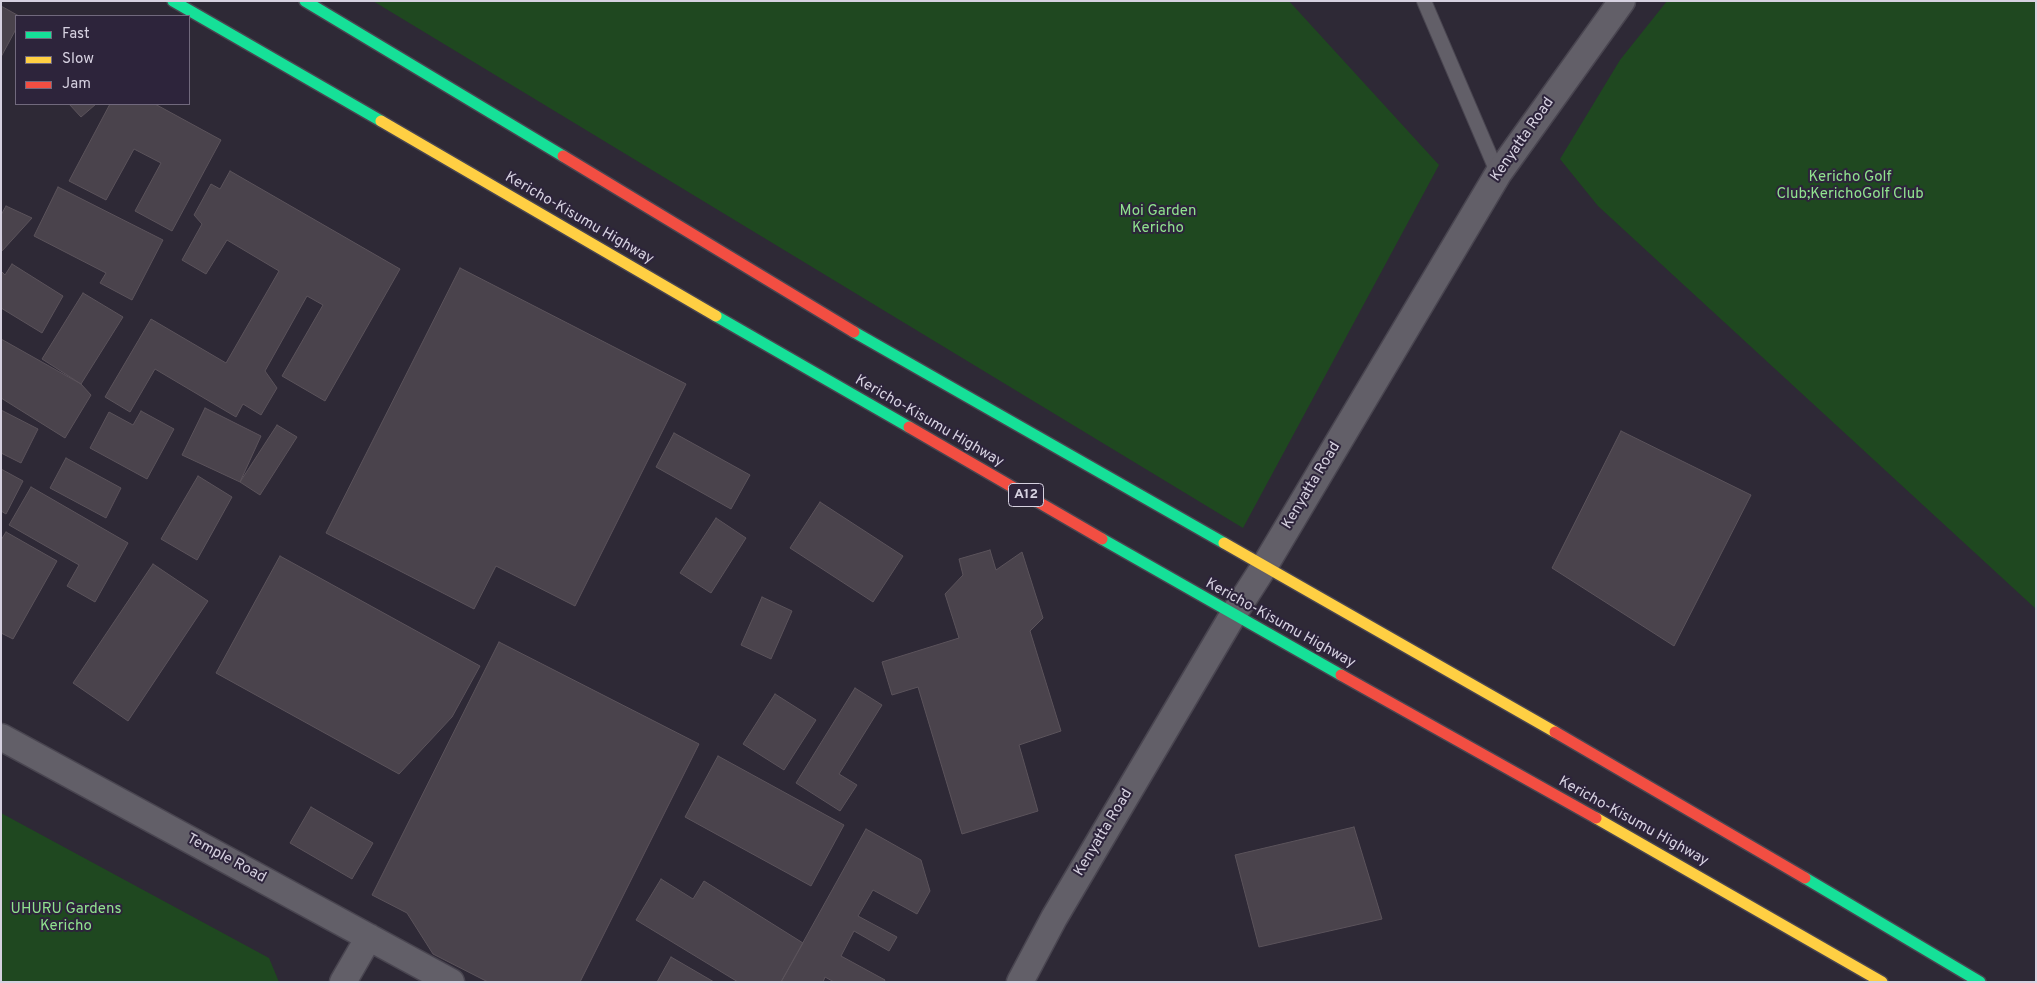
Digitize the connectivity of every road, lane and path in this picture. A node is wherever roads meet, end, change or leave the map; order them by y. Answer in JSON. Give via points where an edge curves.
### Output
{"nodes":[{"id":1,"x":173,"y":1,"type":"edge"},
{"id":2,"x":305,"y":1,"type":"edge"},
{"id":3,"x":1424,"y":1,"type":"edge"},
{"id":4,"x":1622,"y":1,"type":"edge"},
{"id":5,"x":1498,"y":174,"type":"junction"},
{"id":6,"x":1264,"y":567,"type":"junction"},
{"id":7,"x":1232,"y":615,"type":"junction"},
{"id":8,"x":1,"y":736,"type":"edge"},
{"id":9,"x":369,"y":937,"type":"junction"},
{"id":10,"x":343,"y":982,"type":"edge"},
{"id":11,"x":451,"y":982,"type":"edge"},
{"id":12,"x":1020,"y":982,"type":"edge"},
{"id":13,"x":1882,"y":982,"type":"edge"},
{"id":14,"x":1980,"y":982,"type":"edge"}],
"edges":[{"from":1,"to":7,"type":"highway","name":"Kericho-Kisumu Highway","number":"A12"},
{"from":2,"to":6,"type":"highway","via":[[858,334]]},
{"from":3,"to":5,"type":"lane"},
{"from":4,"to":5,"type":"street","name":"Kenyatta Road"},
{"from":5,"to":6,"type":"street","name":"Kenyatta Road"},
{"from":6,"to":7,"type":"street","name":"Kenyatta Road"},
{"from":6,"to":14,"type":"highway","via":[[1657,790]]},
{"from":7,"to":12,"type":"street","name":"Kenyatta Road","via":[[1054,918]]},
{"from":7,"to":13,"type":"highway","name":"Kericho-Kisumu Highway","number":"A12","via":[[1634,839]]},
{"from":8,"to":9,"type":"street","name":"Temple Road"},
{"from":9,"to":10,"type":"street"},
{"from":9,"to":11,"type":"street","name":"Temple Road"}]}
